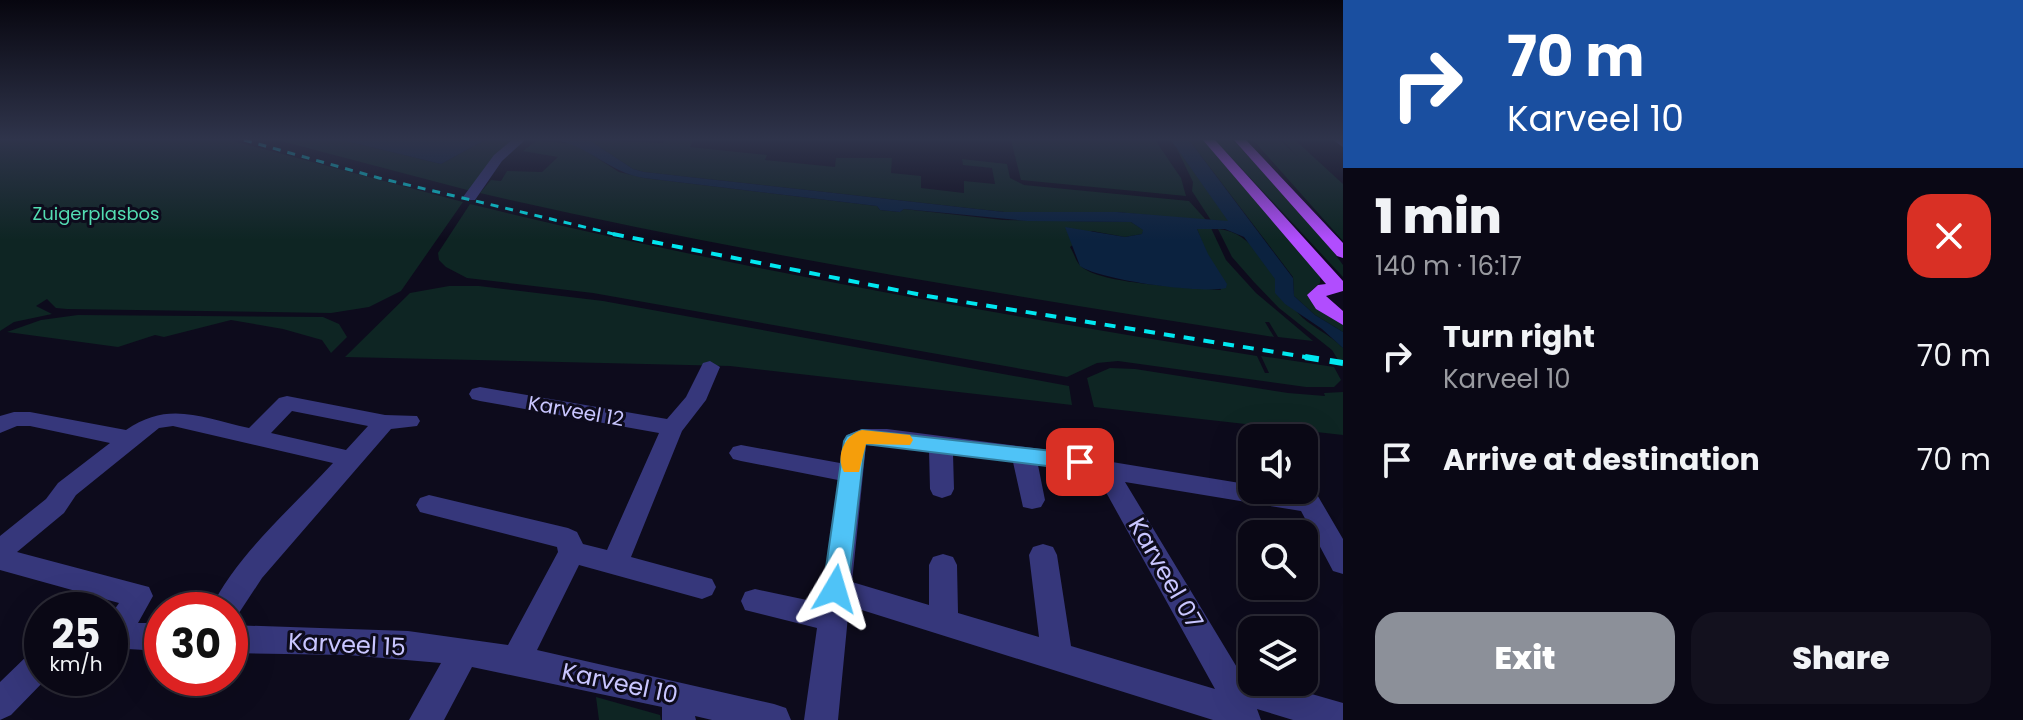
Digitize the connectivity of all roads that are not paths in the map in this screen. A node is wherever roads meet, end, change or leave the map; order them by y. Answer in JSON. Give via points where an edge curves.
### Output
{"nodes":[{"id":1,"x":487,"y":174,"type":"edge"},
{"id":2,"x":1238,"y":174,"type":"edge"},
{"id":3,"x":1271,"y":174,"type":"edge"},
{"id":4,"x":470,"y":197,"type":"dead end"},
{"id":5,"x":1343,"y":253,"type":"edge"},
{"id":6,"x":1342,"y":287,"type":"edge"},
{"id":7,"x":1343,"y":312,"type":"edge"},
{"id":8,"x":1343,"y":319,"type":"edge"},
{"id":9,"x":710,"y":367,"type":"dead end"},
{"id":10,"x":480,"y":394,"type":"dead end"},
{"id":11,"x":409,"y":421,"type":"dead end"},
{"id":12,"x":385,"y":422,"type":"junction"},
{"id":13,"x":0,"y":425,"type":"edge"},
{"id":14,"x":672,"y":428,"type":"junction"},
{"id":15,"x":130,"y":439,"type":"junction"},
{"id":16,"x":252,"y":439,"type":"junction"},
{"id":17,"x":941,"y":445,"type":"junction"},
{"id":18,"x":741,"y":453,"type":"dead end"},
{"id":19,"x":1024,"y":454,"type":"junction"},
{"id":20,"x":351,"y":459,"type":"junction"},
{"id":21,"x":1106,"y":470,"type":"junction"},
{"id":22,"x":850,"y":474,"type":"junction"},
{"id":23,"x":1238,"y":488,"type":"edge"},
{"id":24,"x":942,"y":489,"type":"dead end"},
{"id":25,"x":1032,"y":500,"type":"dead end"},
{"id":26,"x":1308,"y":504,"type":"edge"},
{"id":27,"x":429,"y":505,"type":"dead end"},
{"id":28,"x":0,"y":551,"type":"edge"},
{"id":29,"x":572,"y":552,"type":"junction"},
{"id":30,"x":1043,"y":555,"type":"dead end"},
{"id":31,"x":0,"y":559,"type":"edge"},
{"id":32,"x":1343,"y":563,"type":"edge"},
{"id":33,"x":614,"y":565,"type":"junction"},
{"id":34,"x":943,"y":565,"type":"dead end"},
{"id":35,"x":702,"y":587,"type":"dead end"},
{"id":36,"x":835,"y":589,"type":"junction"},
{"id":37,"x":124,"y":592,"type":"edge"},
{"id":38,"x":237,"y":592,"type":"edge"},
{"id":39,"x":128,"y":593,"type":"edge"},
{"id":40,"x":755,"y":601,"type":"dead end"},
{"id":41,"x":128,"y":612,"type":"edge"},
{"id":42,"x":832,"y":619,"type":"junction"},
{"id":43,"x":943,"y":621,"type":"junction"},
{"id":44,"x":248,"y":639,"type":"edge"},
{"id":45,"x":464,"y":651,"type":"junction"},
{"id":46,"x":1057,"y":656,"type":"junction"},
{"id":47,"x":516,"y":661,"type":"junction"},
{"id":48,"x":24,"y":680,"type":"edge"},
{"id":49,"x":0,"y":704,"type":"edge"},
{"id":50,"x":1239,"y":706,"type":"edge"},
{"id":51,"x":678,"y":708,"type":"edge"},
{"id":52,"x":1343,"y":719,"type":"edge"},
{"id":53,"x":426,"y":720,"type":"edge"},
{"id":54,"x":774,"y":720,"type":"edge"},
{"id":55,"x":821,"y":720,"type":"edge"}],
"edges":[{"from":1,"to":4,"type":"street"},
{"from":2,"to":6,"type":"main road"},
{"from":3,"to":5,"type":"main road"},
{"from":6,"to":7,"type":"main road","via":[[1331,297]]},
{"from":6,"to":8,"type":"main road","via":[[1316,295]]},
{"from":9,"to":14,"type":"street","via":[[695,400]]},
{"from":10,"to":14,"type":"street","name":"Karveel 12"},
{"from":11,"to":12,"type":"street"},
{"from":12,"to":16,"type":"street","via":[[287,403]]},
{"from":12,"to":20,"type":"street"},
{"from":13,"to":15,"type":"street","via":[[30,419]]},
{"from":14,"to":33,"type":"street"},
{"from":15,"to":16,"type":"street","via":[[153,422],[173,419]]},
{"from":15,"to":28,"type":"street"},
{"from":16,"to":20,"type":"street"},
{"from":17,"to":19,"type":"street"},
{"from":17,"to":22,"type":"street","via":[[862,437],[855,441]]},
{"from":17,"to":24,"type":"street"},
{"from":18,"to":22,"type":"street"},
{"from":19,"to":21,"type":"street"},
{"from":19,"to":25,"type":"street"},
{"from":20,"to":38,"type":"street"},
{"from":21,"to":23,"type":"street"},
{"from":21,"to":50,"type":"street","name":"Karveel 07"},
{"from":22,"to":36,"type":"street"},
{"from":26,"to":32,"type":"street"},
{"from":27,"to":29,"type":"street","via":[[568,539]]},
{"from":29,"to":33,"type":"street"},
{"from":29,"to":47,"type":"street"},
{"from":30,"to":46,"type":"street"},
{"from":31,"to":37,"type":"street"},
{"from":33,"to":35,"type":"street"},
{"from":34,"to":43,"type":"street"},
{"from":36,"to":42,"type":"street"},
{"from":36,"to":43,"type":"street"},
{"from":39,"to":41,"type":"street","via":[[139,596]]},
{"from":40,"to":42,"type":"street"},
{"from":42,"to":55,"type":"street"},
{"from":43,"to":46,"type":"street"},
{"from":44,"to":45,"type":"street","name":"Karveel 15"},
{"from":45,"to":47,"type":"street","name":"Karveel 10"},
{"from":45,"to":53,"type":"street"},
{"from":46,"to":50,"type":"street"},
{"from":47,"to":51,"type":"street","name":"Karveel 10"},
{"from":48,"to":49,"type":"street"},
{"from":50,"to":52,"type":"street"},
{"from":51,"to":54,"type":"street","name":"Karveel 10"}]}
